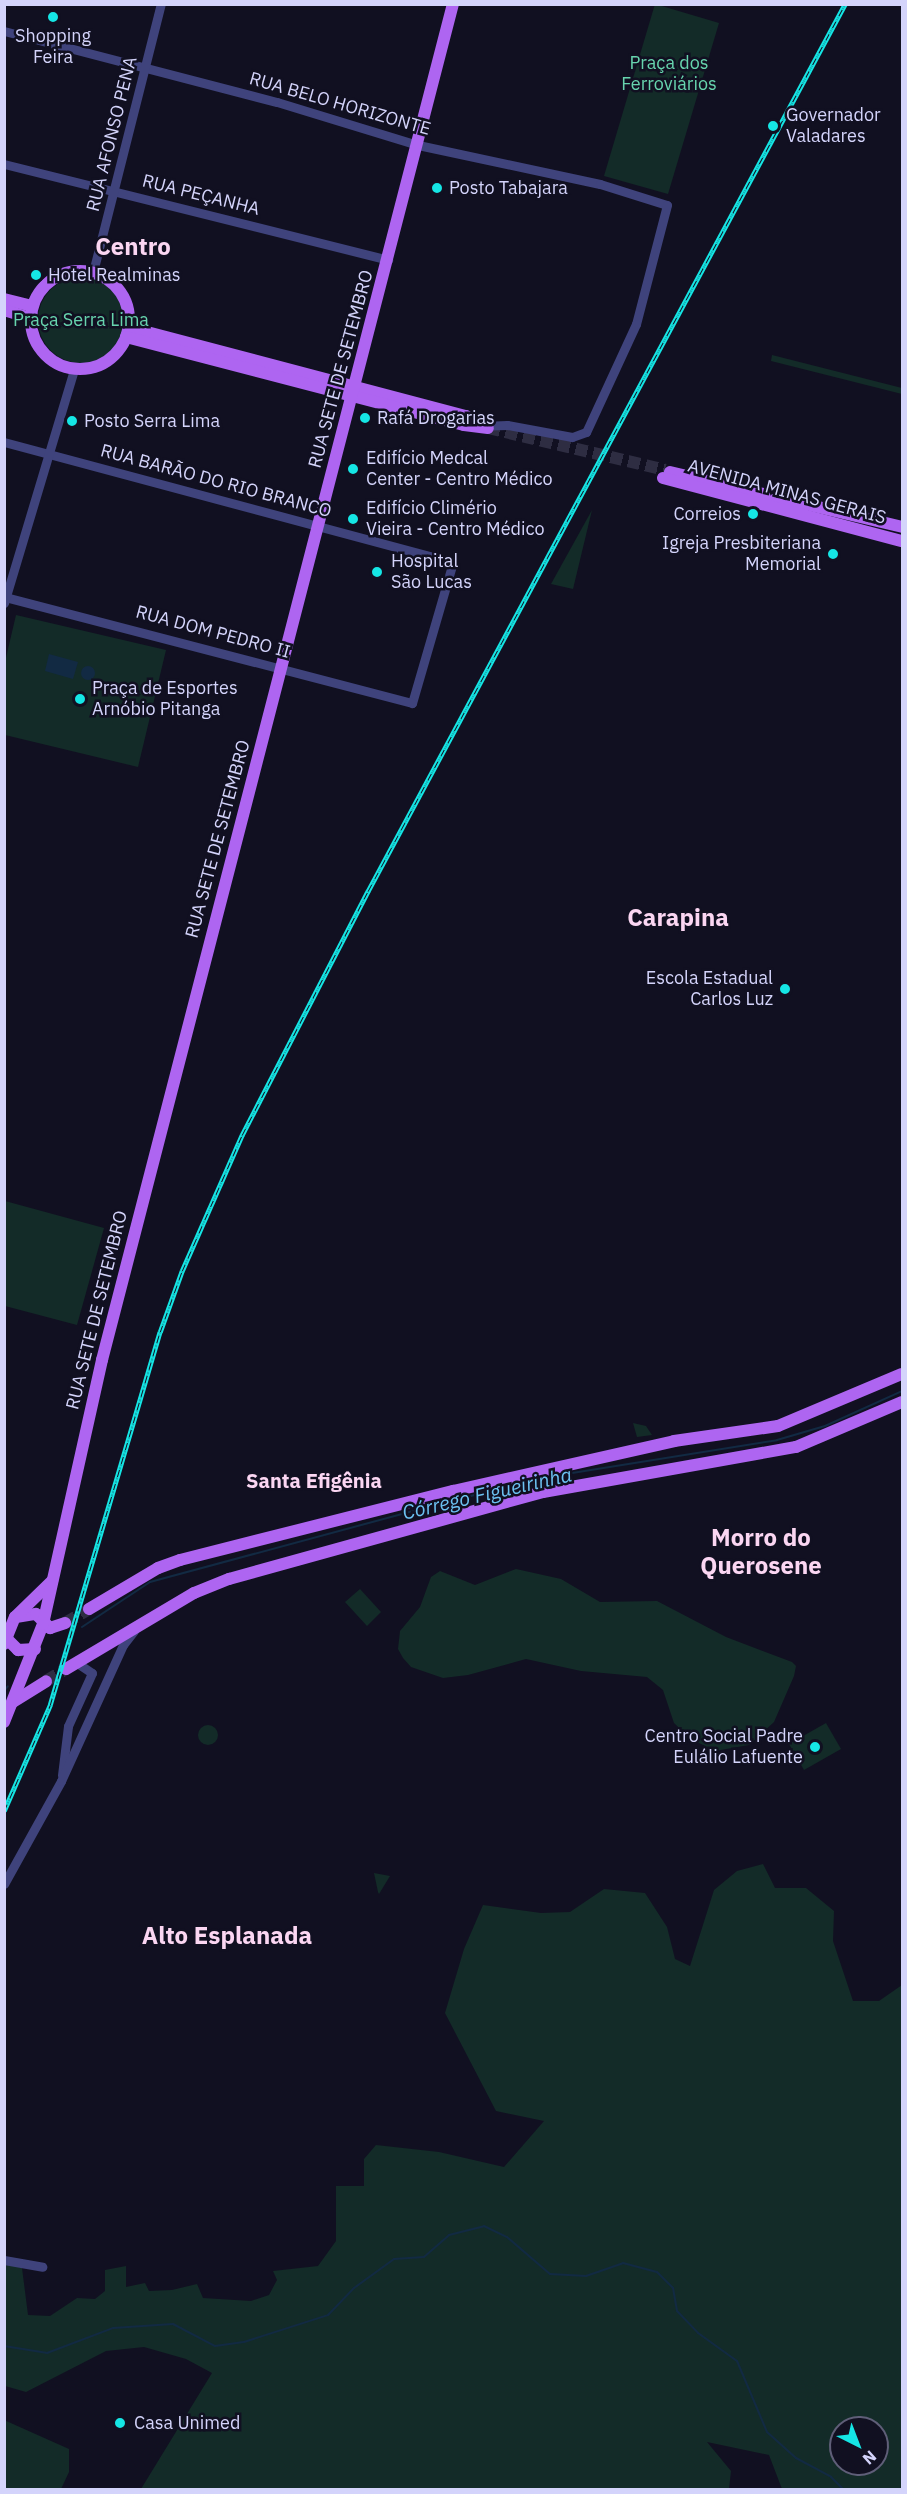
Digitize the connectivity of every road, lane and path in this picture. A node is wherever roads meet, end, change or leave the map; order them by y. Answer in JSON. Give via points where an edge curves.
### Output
{"nodes":[{"id":1,"x":161,"y":4,"type":"edge"},
{"id":2,"x":453,"y":4,"type":"edge"},
{"id":3,"x":4,"y":31,"type":"edge"},
{"id":4,"x":145,"y":68,"type":"junction"},
{"id":5,"x":418,"y":145,"type":"junction"},
{"id":6,"x":4,"y":164,"type":"edge"},
{"id":7,"x":115,"y":190,"type":"junction"},
{"id":8,"x":388,"y":260,"type":"junction"},
{"id":9,"x":93,"y":272,"type":"junction"},
{"id":10,"x":4,"y":298,"type":"edge"},
{"id":11,"x":4,"y":310,"type":"edge"},
{"id":12,"x":31,"y":312,"type":"junction"},
{"id":13,"x":127,"y":332,"type":"junction"},
{"id":14,"x":74,"y":369,"type":"junction"},
{"id":15,"x":355,"y":392,"type":"junction"},
{"id":16,"x":485,"y":427,"type":"joint"},
{"id":17,"x":4,"y":442,"type":"edge"},
{"id":18,"x":49,"y":454,"type":"junction"},
{"id":19,"x":317,"y":525,"type":"junction"},
{"id":20,"x":903,"y":527,"type":"edge"},
{"id":21,"x":903,"y":541,"type":"edge"},
{"id":22,"x":5,"y":599,"type":"edge"},
{"id":23,"x":281,"y":667,"type":"junction"},
{"id":24,"x":412,"y":703,"type":"joint"},
{"id":25,"x":903,"y":1374,"type":"edge"},
{"id":26,"x":903,"y":1402,"type":"edge"},
{"id":27,"x":453,"y":1491,"type":"junction"},
{"id":28,"x":458,"y":1514,"type":"junction"},
{"id":29,"x":53,"y":1580,"type":"junction"},
{"id":30,"x":89,"y":1609,"type":"tunnel mouth"},
{"id":31,"x":15,"y":1617,"type":"junction"},
{"id":32,"x":65,"y":1623,"type":"tunnel mouth"},
{"id":33,"x":43,"y":1624,"type":"junction"},
{"id":34,"x":139,"y":1625,"type":"junction"},
{"id":35,"x":6,"y":1642,"type":"edge"},
{"id":36,"x":34,"y":1649,"type":"junction"},
{"id":37,"x":72,"y":1666,"type":"joint"},
{"id":38,"x":46,"y":1681,"type":"tunnel mouth"},
{"id":39,"x":13,"y":1702,"type":"junction"},
{"id":40,"x":4,"y":1722,"type":"edge"},
{"id":41,"x":61,"y":1781,"type":"junction"},
{"id":42,"x":4,"y":1884,"type":"edge"},
{"id":43,"x":4,"y":2260,"type":"edge"},
{"id":44,"x":42,"y":2267,"type":"dead end"}],
"edges":[{"from":1,"to":4,"type":"street","name":"RUA AFONSO PENA"},
{"from":2,"to":5,"type":"main road","name":"RUA SETE DE SETEMBRO"},
{"from":3,"to":4,"type":"street","name":"RUA BELO HORIZONTE"},
{"from":4,"to":5,"type":"street","name":"RUA BELO HORIZONTE"},
{"from":4,"to":7,"type":"street","name":"RUA AFONSO PENA"},
{"from":5,"to":8,"type":"main road","name":"RUA SETE DE SETEMBRO"},
{"from":5,"to":16,"type":"street","name":"RUA BELO HORIZONTE","via":[[600,184],[667,205],[636,324],[586,432],[572,437],[507,425]]},
{"from":6,"to":7,"type":"street","name":"RUA PEÇANHA"},
{"from":7,"to":8,"type":"street","name":"RUA PEÇANHA"},
{"from":7,"to":9,"type":"street","name":"RUA AFONSO PENA"},
{"from":8,"to":15,"type":"main road","name":"RUA SETE DE SETEMBRO"},
{"from":9,"to":12,"type":"main road","via":[[68,272],[56,277],[46,284]]},
{"from":9,"to":13,"type":"main road","via":[[116,286],[124,297]]},
{"from":10,"to":12,"type":"main road"},
{"from":11,"to":12,"type":"main road"},
{"from":12,"to":14,"type":"main road","via":[[38,346],[47,357]]},
{"from":13,"to":14,"type":"main road","via":[[106,362]]},
{"from":13,"to":15,"type":"main road"},
{"from":14,"to":18,"type":"street"},
{"from":15,"to":16,"type":"main road"},
{"from":15,"to":19,"type":"main road","name":"RUA SETE DE SETEMBRO"},
{"from":17,"to":18,"type":"street","name":"RUA BARÃO DO RIO BRANCO"},
{"from":18,"to":19,"type":"street","name":"RUA BARÃO DO RIO BRANCO"},
{"from":18,"to":22,"type":"street"},
{"from":19,"to":23,"type":"main road","name":"RUA SETE DE SETEMBRO"},
{"from":19,"to":24,"type":"street","name":"RUA BARÃO DO RIO BRANCO","via":[[453,562]]},
{"from":20,"to":21,"type":"main road","name":"AVENIDA MINAS GERAIS","via":[[664,474]]},
{"from":22,"to":23,"type":"street","name":"RUA DOM PEDRO II"},
{"from":23,"to":24,"type":"street","name":"RUA DOM PEDRO II"},
{"from":23,"to":29,"type":"main road","name":"RUA SETE DE SETEMBRO","via":[[102,1360]]},
{"from":25,"to":27,"type":"main road","via":[[778,1426],[674,1441]]},
{"from":26,"to":28,"type":"main road","via":[[796,1447],[664,1468]]},
{"from":27,"to":28,"type":"main road"},
{"from":27,"to":30,"type":"main road","via":[[169,1564]]},
{"from":28,"to":34,"type":"main road","via":[[229,1579],[194,1593]]},
{"from":29,"to":31,"type":"main road"},
{"from":29,"to":33,"type":"main road","name":"RUA SETE DE SETEMBRO"},
{"from":31,"to":33,"type":"main road","via":[[30,1612]]},
{"from":31,"to":35,"type":"main road"},
{"from":32,"to":33,"type":"main road","via":[[53,1628]]},
{"from":33,"to":36,"type":"main road","name":"RUA SETE DE SETEMBRO"},
{"from":34,"to":37,"type":"main road"},
{"from":34,"to":41,"type":"street","via":[[123,1645]]},
{"from":35,"to":36,"type":"main road","via":[[18,1650]]},
{"from":36,"to":39,"type":"main road","name":"RUA SETE DE SETEMBRO"},
{"from":37,"to":41,"type":"street","via":[[89,1667],[91,1681],[68,1725]]},
{"from":38,"to":39,"type":"main road"},
{"from":39,"to":40,"type":"main road","name":"RUA SETE DE SETEMBRO"},
{"from":41,"to":42,"type":"street"},
{"from":43,"to":44,"type":"street"}]}
